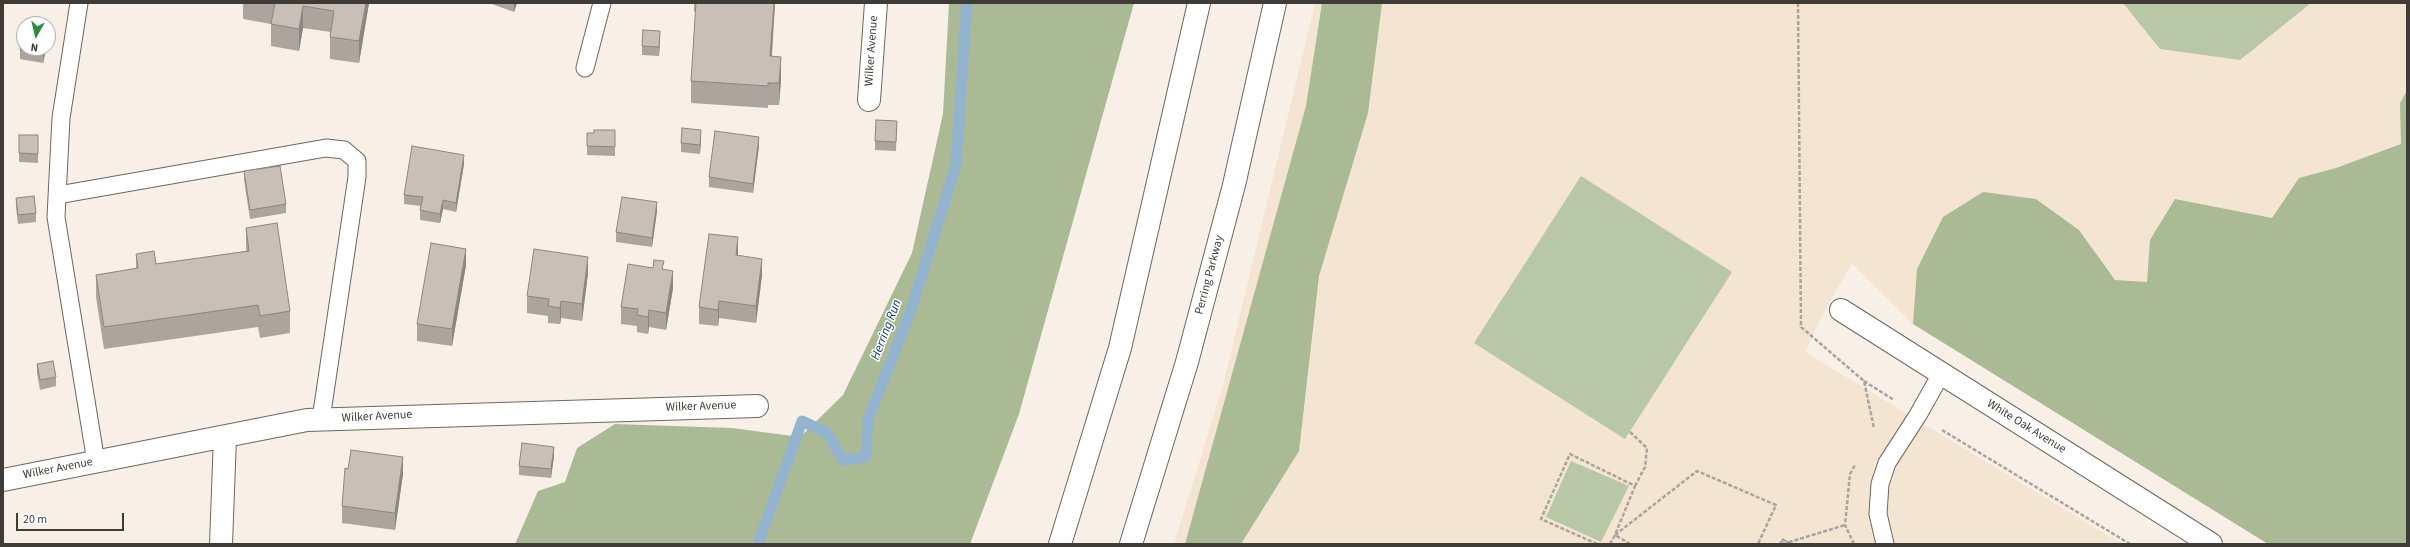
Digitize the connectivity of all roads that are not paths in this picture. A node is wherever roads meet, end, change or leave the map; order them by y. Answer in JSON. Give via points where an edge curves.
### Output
{"nodes":[{"id":1,"x":79,"y":3,"type":"edge"},
{"id":2,"x":602,"y":3,"type":"edge"},
{"id":3,"x":876,"y":3,"type":"edge"},
{"id":4,"x":1199,"y":3,"type":"edge"},
{"id":5,"x":1276,"y":3,"type":"edge"},
{"id":6,"x":585,"y":68,"type":"dead end"},
{"id":7,"x":869,"y":100,"type":"dead end"},
{"id":8,"x":58,"y":195,"type":"junction"},
{"id":9,"x":1841,"y":310,"type":"dead end"},
{"id":10,"x":1941,"y":374,"type":"junction"},
{"id":11,"x":757,"y":406,"type":"dead end"},
{"id":12,"x":321,"y":419,"type":"junction"},
{"id":13,"x":225,"y":437,"type":"junction"},
{"id":14,"x":96,"y":462,"type":"junction"},
{"id":15,"x":3,"y":480,"type":"edge"},
{"id":16,"x":221,"y":544,"type":"edge"},
{"id":17,"x":1060,"y":544,"type":"edge"},
{"id":18,"x":1131,"y":544,"type":"edge"},
{"id":19,"x":1885,"y":544,"type":"edge"},
{"id":20,"x":2211,"y":544,"type":"edge"}],
"edges":[{"from":1,"to":8,"type":"lane","via":[[61,118]]},
{"from":2,"to":6,"type":"lane"},
{"from":3,"to":7,"type":"street","name":"Wilker Avenue"},
{"from":4,"to":17,"type":"street","via":[[1120,348]]},
{"from":5,"to":18,"type":"street","name":"Perring Parkway","via":[[1234,185],[1189,354]]},
{"from":8,"to":12,"type":"lane","via":[[326,148],[344,150],[357,161],[357,177]]},
{"from":8,"to":14,"type":"lane","via":[[56,217]]},
{"from":9,"to":10,"type":"street","name":"White Oak Avenue"},
{"from":10,"to":19,"type":"lane","via":[[1887,463],[1880,484],[1878,514]]},
{"from":10,"to":20,"type":"street","name":"White Oak Avenue"},
{"from":11,"to":12,"type":"street","name":"Wilker Avenue"},
{"from":12,"to":13,"type":"street","name":"Wilker Avenue"},
{"from":13,"to":14,"type":"street","name":"Wilker Avenue"},
{"from":13,"to":16,"type":"street"},
{"from":14,"to":15,"type":"street","name":"Wilker Avenue"}]}
